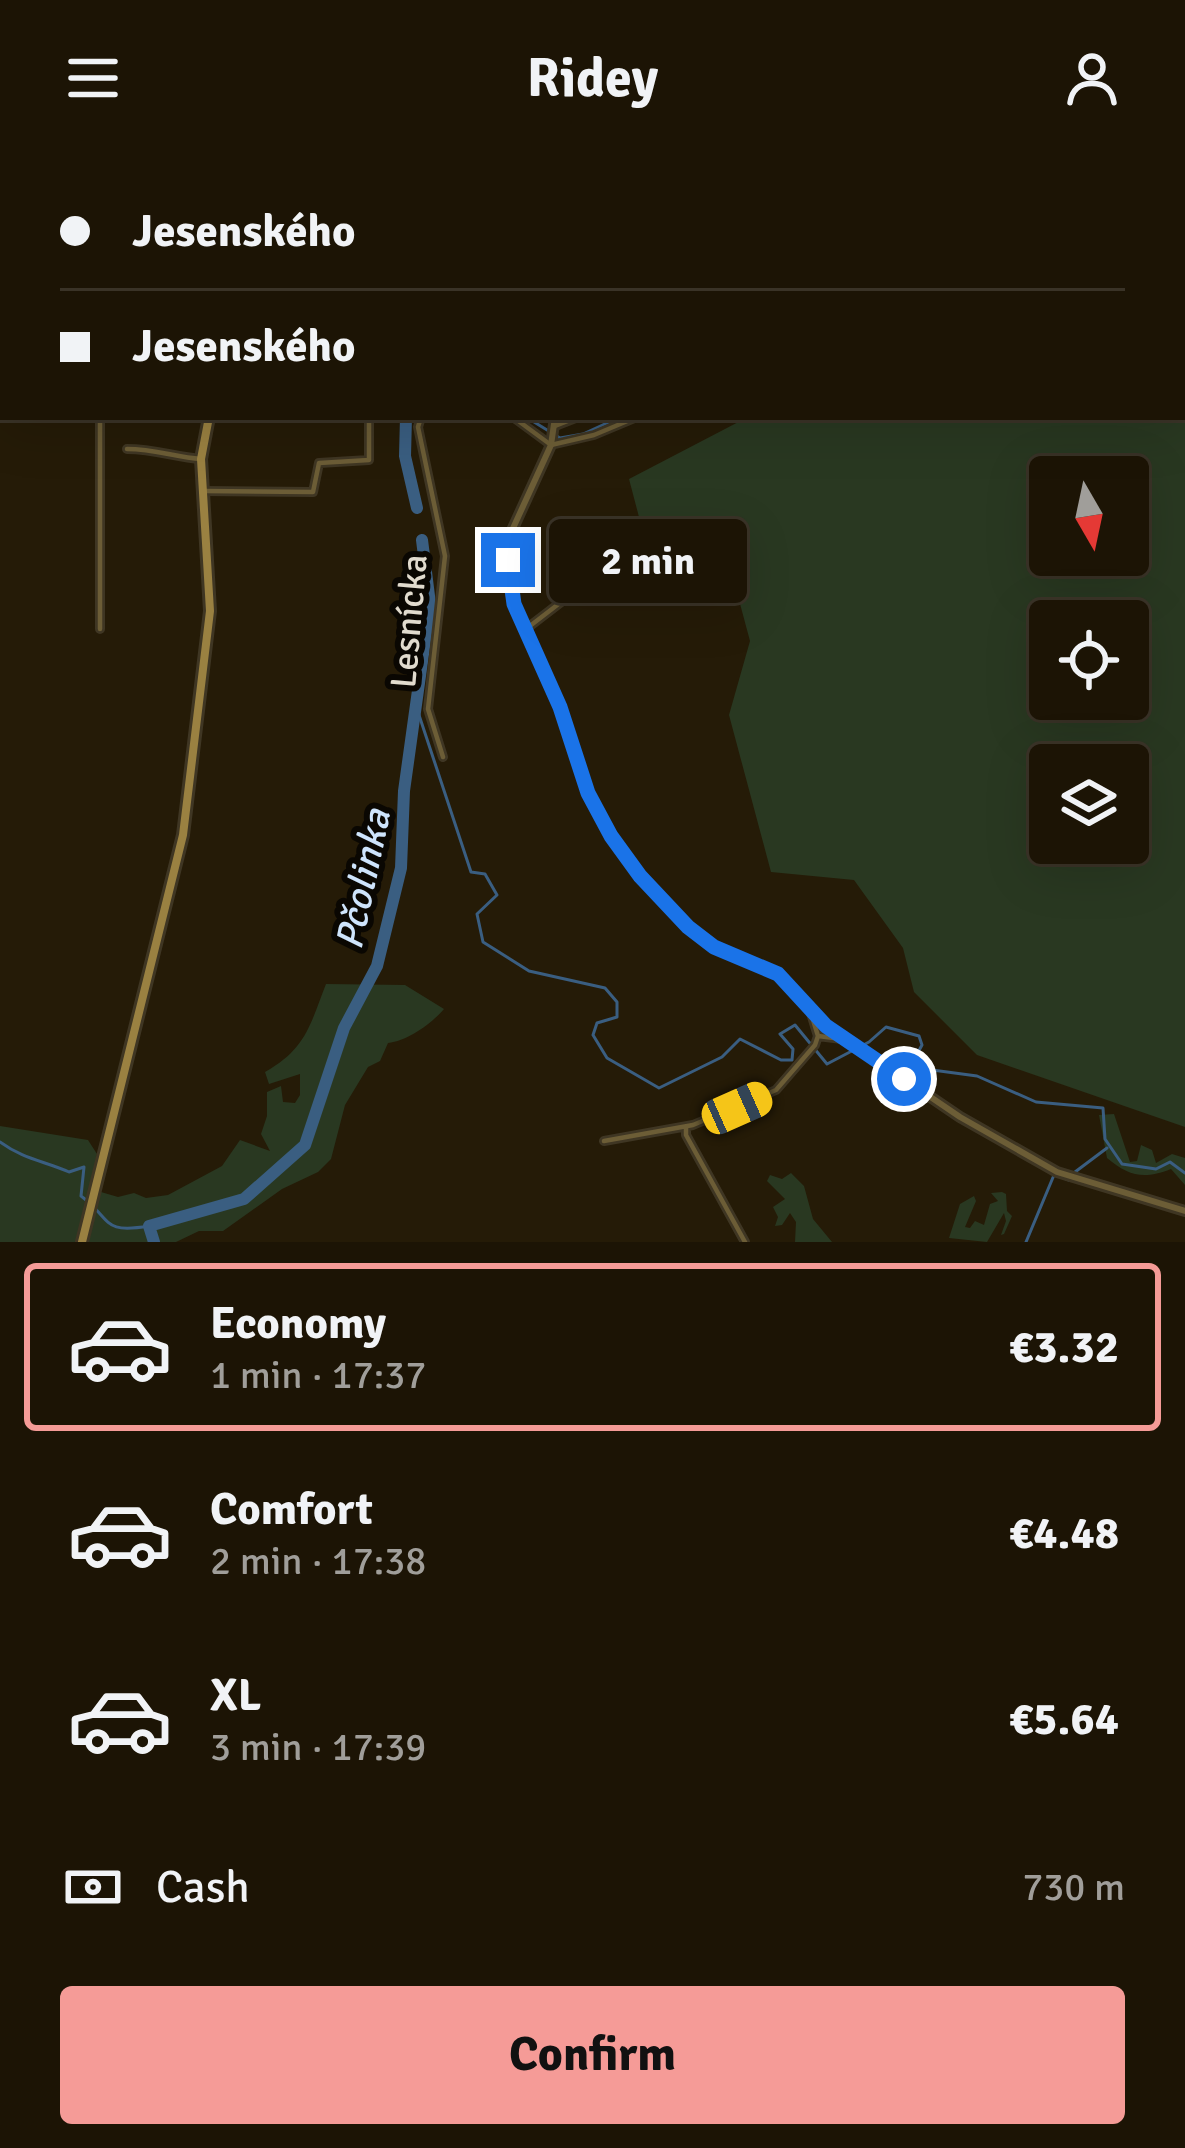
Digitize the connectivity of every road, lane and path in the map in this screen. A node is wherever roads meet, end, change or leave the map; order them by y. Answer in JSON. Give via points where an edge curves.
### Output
{"nodes":[{"id":1,"x":101,"y":420,"type":"edge"},
{"id":2,"x":208,"y":420,"type":"edge"},
{"id":3,"x":369,"y":420,"type":"edge"},
{"id":4,"x":420,"y":420,"type":"edge"},
{"id":5,"x":517,"y":420,"type":"edge"},
{"id":6,"x":630,"y":420,"type":"edge"},
{"id":7,"x":555,"y":422,"type":"edge"},
{"id":8,"x":551,"y":445,"type":"junction"},
{"id":9,"x":127,"y":449,"type":"dead end"},
{"id":10,"x":201,"y":459,"type":"junction"},
{"id":11,"x":204,"y":491,"type":"junction"},
{"id":12,"x":660,"y":526,"type":"dead end"},
{"id":13,"x":100,"y":629,"type":"dead end"},
{"id":14,"x":526,"y":629,"type":"junction"},
{"id":15,"x":443,"y":757,"type":"dead end"},
{"id":16,"x":810,"y":1010,"type":"junction"},
{"id":17,"x":818,"y":1036,"type":"junction"},
{"id":18,"x":845,"y":1038,"type":"junction"},
{"id":19,"x":686,"y":1127,"type":"junction"},
{"id":20,"x":604,"y":1141,"type":"dead end"},
{"id":21,"x":1185,"y":1211,"type":"edge"},
{"id":22,"x":82,"y":1242,"type":"edge"},
{"id":23,"x":746,"y":1242,"type":"edge"}],
"edges":[{"from":1,"to":13,"type":"street"},
{"from":2,"to":10,"type":"main road"},
{"from":3,"to":11,"type":"street","via":[[369,460],[316,465],[313,492]]},
{"from":4,"to":15,"type":"street","name":"Lesnícka","via":[[446,556],[428,709]]},
{"from":5,"to":8,"type":"street"},
{"from":6,"to":8,"type":"street"},
{"from":7,"to":8,"type":"street"},
{"from":8,"to":14,"type":"street","via":[[509,537],[508,582]]},
{"from":9,"to":10,"type":"street"},
{"from":10,"to":11,"type":"main road"},
{"from":11,"to":22,"type":"main road","via":[[210,611],[183,835]]},
{"from":12,"to":14,"type":"street"},
{"from":14,"to":16,"type":"street","via":[[588,793],[640,876],[688,927],[778,974]]},
{"from":16,"to":17,"type":"street"},
{"from":16,"to":18,"type":"street"},
{"from":17,"to":18,"type":"street"},
{"from":17,"to":19,"type":"street","via":[[776,1090]]},
{"from":18,"to":21,"type":"street","via":[[1058,1172]]},
{"from":19,"to":20,"type":"street"},
{"from":19,"to":23,"type":"street"}]}
